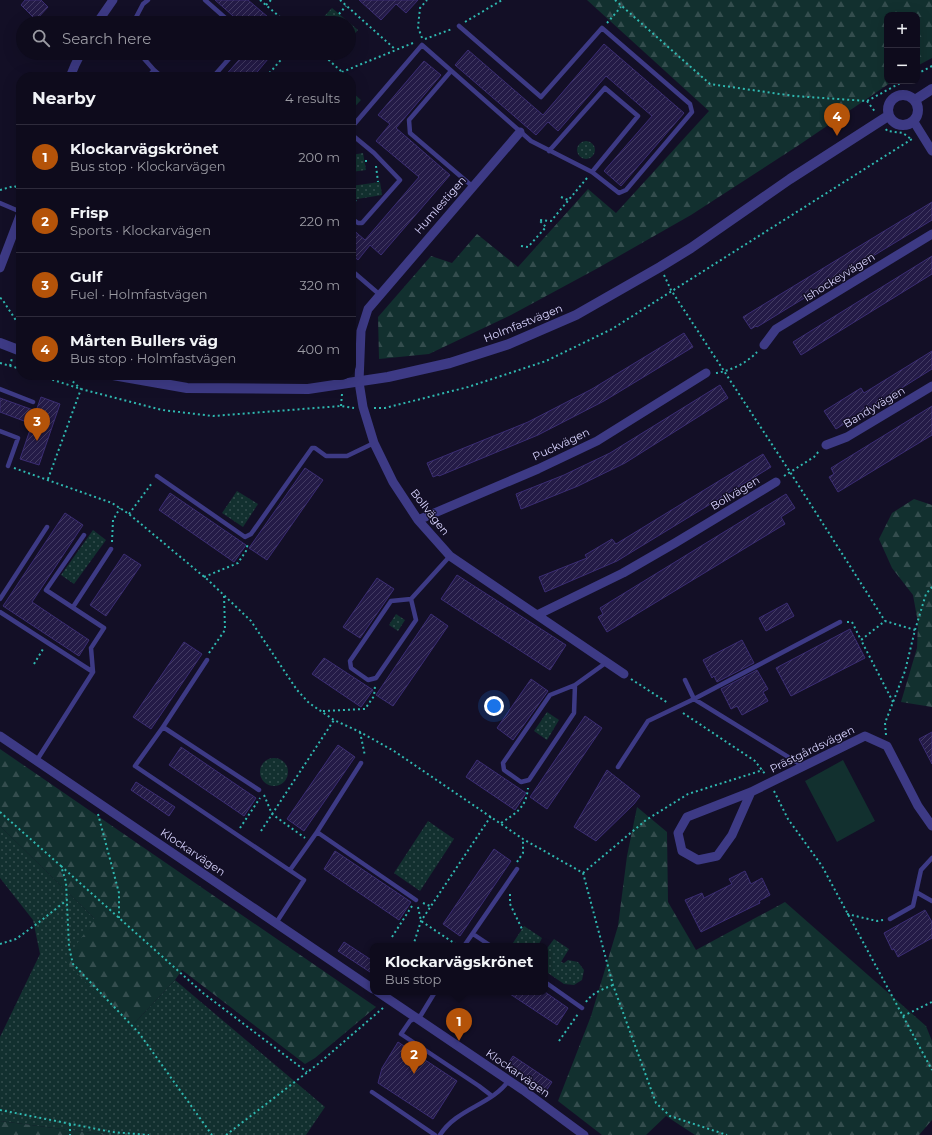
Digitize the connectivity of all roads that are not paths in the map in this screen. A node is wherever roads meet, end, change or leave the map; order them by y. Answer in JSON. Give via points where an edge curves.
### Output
{"nodes":[{"id":1,"x":113,"y":0,"type":"edge"},
{"id":2,"x":138,"y":0,"type":"edge"},
{"id":3,"x":148,"y":0,"type":"edge"},
{"id":4,"x":205,"y":0,"type":"edge"},
{"id":5,"x":143,"y":4,"type":"junction"},
{"id":6,"x":102,"y":16,"type":"edge"},
{"id":7,"x":137,"y":16,"type":"edge"},
{"id":8,"x":223,"y":16,"type":"edge"},
{"id":9,"x":459,"y":26,"type":"dead end"},
{"id":10,"x":78,"y":60,"type":"edge"},
{"id":11,"x":145,"y":60,"type":"edge"},
{"id":12,"x":228,"y":60,"type":"edge"},
{"id":13,"x":154,"y":70,"type":"joint"},
{"id":14,"x":452,"y":71,"type":"junction"},
{"id":15,"x":72,"y":72,"type":"edge"},
{"id":16,"x":156,"y":72,"type":"edge"},
{"id":17,"x":217,"y":72,"type":"edge"},
{"id":18,"x":932,"y":89,"type":"edge"},
{"id":19,"x":915,"y":100,"type":"junction"},
{"id":20,"x":888,"y":116,"type":"junction"},
{"id":21,"x":356,"y":122,"type":"edge"},
{"id":22,"x":914,"y":122,"type":"junction"},
{"id":23,"x":520,"y":132,"type":"junction"},
{"id":24,"x":356,"y":138,"type":"edge"},
{"id":25,"x":550,"y":151,"type":"junction"},
{"id":26,"x":932,"y":151,"type":"edge"},
{"id":27,"x":592,"y":172,"type":"junction"},
{"id":28,"x":472,"y":186,"type":"junction"},
{"id":29,"x":0,"y":203,"type":"edge"},
{"id":30,"x":16,"y":211,"type":"edge"},
{"id":31,"x":356,"y":222,"type":"edge"},
{"id":32,"x":16,"y":226,"type":"edge"},
{"id":33,"x":932,"y":234,"type":"edge"},
{"id":34,"x":0,"y":268,"type":"edge"},
{"id":35,"x":356,"y":274,"type":"edge"},
{"id":36,"x":379,"y":294,"type":"junction"},
{"id":37,"x":0,"y":343,"type":"edge"},
{"id":38,"x":764,"y":345,"type":"road end"},
{"id":39,"x":16,"y":349,"type":"edge"},
{"id":40,"x":706,"y":373,"type":"road end"},
{"id":41,"x":141,"y":380,"type":"edge"},
{"id":42,"x":359,"y":382,"type":"junction"},
{"id":43,"x":932,"y":386,"type":"edge"},
{"id":44,"x":0,"y":389,"type":"edge"},
{"id":45,"x":33,"y":402,"type":"dead end"},
{"id":46,"x":0,"y":431,"type":"edge"},
{"id":47,"x":374,"y":443,"type":"junction"},
{"id":48,"x":826,"y":445,"type":"road end"},
{"id":49,"x":8,"y":466,"type":"road end"},
{"id":50,"x":157,"y":476,"type":"road end"},
{"id":51,"x":776,"y":482,"type":"road end"},
{"id":52,"x":418,"y":520,"type":"junction"},
{"id":53,"x":47,"y":527,"type":"dead end"},
{"id":54,"x":84,"y":535,"type":"dead end"},
{"id":55,"x":111,"y":549,"type":"road end"},
{"id":56,"x":450,"y":556,"type":"junction"},
{"id":57,"x":0,"y":599,"type":"edge"},
{"id":58,"x":411,"y":599,"type":"junction"},
{"id":59,"x":73,"y":607,"type":"junction"},
{"id":60,"x":0,"y":612,"type":"edge"},
{"id":61,"x":537,"y":615,"type":"junction"},
{"id":62,"x":840,"y":622,"type":"road end"},
{"id":63,"x":207,"y":660,"type":"road end"},
{"id":64,"x":607,"y":662,"type":"junction"},
{"id":65,"x":93,"y":672,"type":"junction"},
{"id":66,"x":624,"y":674,"type":"road end"},
{"id":67,"x":685,"y":680,"type":"dead end"},
{"id":68,"x":575,"y":685,"type":"junction"},
{"id":69,"x":694,"y":699,"type":"junction"},
{"id":70,"x":163,"y":726,"type":"junction"},
{"id":71,"x":0,"y":736,"type":"edge"},
{"id":72,"x":37,"y":760,"type":"junction"},
{"id":73,"x":361,"y":764,"type":"road end"},
{"id":74,"x":803,"y":766,"type":"junction"},
{"id":75,"x":618,"y":767,"type":"dead end"},
{"id":76,"x":259,"y":790,"type":"dead end"},
{"id":77,"x":751,"y":792,"type":"junction"},
{"id":78,"x":931,"y":822,"type":"edge"},
{"id":79,"x":317,"y":832,"type":"junction"},
{"id":80,"x":932,"y":858,"type":"edge"},
{"id":81,"x":517,"y":869,"type":"road end"},
{"id":82,"x":290,"y":870,"type":"junction"},
{"id":83,"x":916,"y":892,"type":"junction"},
{"id":84,"x":416,"y":900,"type":"road end"},
{"id":85,"x":932,"y":901,"type":"edge"},
{"id":86,"x":890,"y":919,"type":"road end"},
{"id":87,"x":276,"y":923,"type":"junction"},
{"id":88,"x":473,"y":934,"type":"junction"},
{"id":89,"x":466,"y":943,"type":"edge"},
{"id":90,"x":486,"y":943,"type":"edge"},
{"id":91,"x":548,"y":984,"type":"edge"},
{"id":92,"x":370,"y":987,"type":"edge"},
{"id":93,"x":382,"y":995,"type":"edge"},
{"id":94,"x":433,"y":995,"type":"edge"},
{"id":95,"x":582,"y":1008,"type":"road end"},
{"id":96,"x":416,"y":1018,"type":"junction"},
{"id":97,"x":509,"y":1080,"type":"junction"},
{"id":98,"x":372,"y":1092,"type":"dead end"},
{"id":99,"x":492,"y":1096,"type":"junction"},
{"id":100,"x":435,"y":1135,"type":"edge"},
{"id":101,"x":440,"y":1135,"type":"edge"},
{"id":102,"x":584,"y":1135,"type":"edge"}],
"edges":[{"from":1,"to":6,"type":"street"},
{"from":2,"to":5,"type":"lane"},
{"from":3,"to":5,"type":"lane"},
{"from":4,"to":8,"type":"lane"},
{"from":5,"to":7,"type":"lane"},
{"from":9,"to":27,"type":"lane","via":[[541,97],[602,28],[690,104],[692,112],[626,190],[619,193]]},
{"from":10,"to":15,"type":"street"},
{"from":11,"to":13,"type":"lane"},
{"from":12,"to":17,"type":"lane"},
{"from":13,"to":16,"type":"lane"},
{"from":14,"to":21,"type":"lane","via":[[422,45]]},
{"from":14,"to":23,"type":"lane"},
{"from":14,"to":28,"type":"lane","via":[[410,120],[410,133]]},
{"from":18,"to":19,"type":"street"},
{"from":19,"to":20,"type":"street","via":[[905,95],[895,97],[888,106]]},
{"from":19,"to":22,"type":"street","via":[[918,114]]},
{"from":20,"to":22,"type":"street","via":[[899,125],[906,126]]},
{"from":20,"to":42,"type":"street","name":"Holmfastvägen","via":[[790,179],[691,248],[576,315],[509,344],[450,363]]},
{"from":22,"to":26,"type":"street"},
{"from":23,"to":25,"type":"lane"},
{"from":23,"to":28,"type":"street","name":"Humlestigen"},
{"from":24,"to":31,"type":"lane","via":[[400,180],[362,223]]},
{"from":25,"to":27,"type":"lane"},
{"from":25,"to":27,"type":"lane","via":[[605,88],[638,116]]},
{"from":28,"to":36,"type":"street","name":"Humlestigen"},
{"from":29,"to":30,"type":"lane"},
{"from":32,"to":34,"type":"street"},
{"from":33,"to":38,"type":"street","name":"Ishockeyvägen","via":[[776,329]]},
{"from":35,"to":36,"type":"lane"},
{"from":36,"to":42,"type":"street","name":"Humlestigen","via":[[368,309],[361,331]]},
{"from":37,"to":39,"type":"street"},
{"from":40,"to":52,"type":"street","name":"Puckvägen","via":[[597,441]]},
{"from":41,"to":42,"type":"street","name":"Holmfastvägen","via":[[187,388],[308,389]]},
{"from":42,"to":47,"type":"street","name":"Bollvägen","via":[[363,409]]},
{"from":43,"to":48,"type":"street","name":"Bandyvägen","via":[[847,437]]},
{"from":44,"to":45,"type":"lane"},
{"from":46,"to":49,"type":"lane","via":[[18,438]]},
{"from":47,"to":50,"type":"lane","via":[[347,456],[326,456],[312,448],[251,534],[245,536]]},
{"from":47,"to":52,"type":"street","name":"Bollvägen","via":[[393,482]]},
{"from":51,"to":61,"type":"street","name":"Bollvägen","via":[[623,573]]},
{"from":52,"to":56,"type":"street","name":"Bollvägen"},
{"from":53,"to":57,"type":"lane"},
{"from":54,"to":59,"type":"lane","via":[[46,590]]},
{"from":55,"to":59,"type":"lane"},
{"from":56,"to":58,"type":"lane"},
{"from":56,"to":61,"type":"street","name":"Bollvägen"},
{"from":58,"to":58,"type":"lane","via":[[416,620],[376,678],[368,680],[351,668],[350,661],[391,601]]},
{"from":59,"to":65,"type":"lane","via":[[104,628],[91,648]]},
{"from":60,"to":65,"type":"lane"},
{"from":61,"to":64,"type":"street","name":"Bollvägen"},
{"from":62,"to":69,"type":"lane"},
{"from":63,"to":70,"type":"lane"},
{"from":64,"to":66,"type":"street","name":"Bollvägen"},
{"from":64,"to":68,"type":"lane"},
{"from":65,"to":72,"type":"lane"},
{"from":67,"to":69,"type":"lane"},
{"from":68,"to":68,"type":"lane","via":[[574,713],[529,780],[521,782],[504,770],[503,763],[550,695]]},
{"from":69,"to":74,"type":"lane"},
{"from":69,"to":75,"type":"lane","via":[[648,721]]},
{"from":70,"to":76,"type":"lane"},
{"from":70,"to":82,"type":"lane","via":[[135,766]]},
{"from":71,"to":72,"type":"street","name":"Klockarvägen"},
{"from":72,"to":87,"type":"street","name":"Klockarvägen"},
{"from":73,"to":79,"type":"lane"},
{"from":74,"to":77,"type":"street","name":"Prästgårdsvägen"},
{"from":74,"to":78,"type":"street","name":"Prästgårdsvägen","via":[[865,736],[887,746],[918,806]]},
{"from":77,"to":77,"type":"street","name":"Prästgårdsvägen","via":[[687,817],[678,833],[682,851],[698,860],[717,856],[732,835]]},
{"from":79,"to":82,"type":"lane"},
{"from":79,"to":84,"type":"lane"},
{"from":80,"to":83,"type":"lane","via":[[921,870]]},
{"from":81,"to":88,"type":"lane"},
{"from":82,"to":87,"type":"lane","via":[[304,880]]},
{"from":83,"to":85,"type":"lane"},
{"from":83,"to":86,"type":"lane","via":[[913,906]]},
{"from":87,"to":92,"type":"street","name":"Klockarvägen"},
{"from":88,"to":89,"type":"lane"},
{"from":88,"to":90,"type":"lane"},
{"from":91,"to":95,"type":"lane"},
{"from":93,"to":96,"type":"street","name":"Klockarvägen"},
{"from":94,"to":96,"type":"lane","via":[[421,1015]]},
{"from":96,"to":97,"type":"street","name":"Klockarvägen"},
{"from":96,"to":99,"type":"lane","via":[[410,1021],[401,1034]]},
{"from":97,"to":99,"type":"lane"},
{"from":97,"to":102,"type":"street","name":"Klockarvägen"},
{"from":98,"to":100,"type":"lane"},
{"from":99,"to":101,"type":"lane","via":[[461,1113]]}]}
